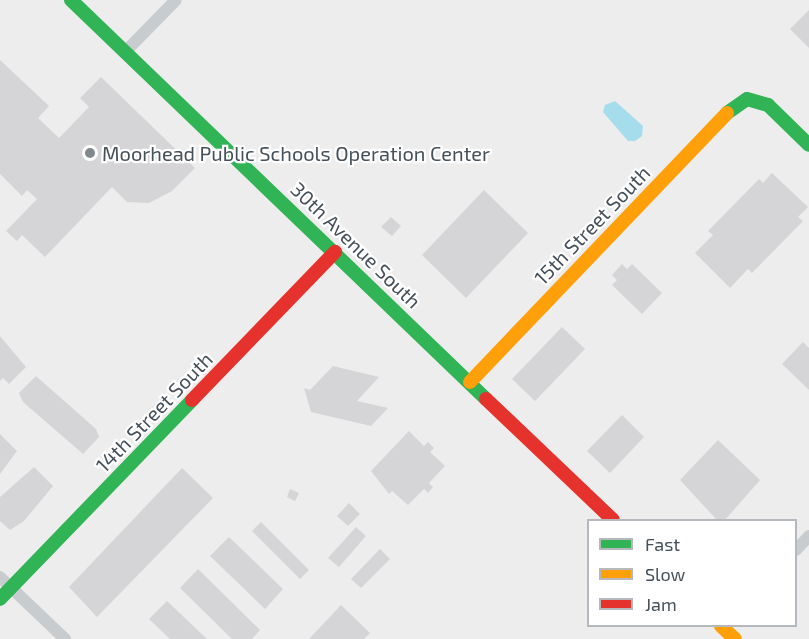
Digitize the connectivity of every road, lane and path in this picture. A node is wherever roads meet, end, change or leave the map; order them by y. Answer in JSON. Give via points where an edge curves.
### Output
{"nodes":[{"id":1,"x":72,"y":0,"type":"edge"},
{"id":2,"x":176,"y":0,"type":"edge"},
{"id":3,"x":126,"y":51,"type":"junction"},
{"id":4,"x":809,"y":145,"type":"edge"},
{"id":5,"x":335,"y":252,"type":"junction"},
{"id":6,"x":470,"y":382,"type":"junction"},
{"id":7,"x":612,"y":519,"type":"edge"},
{"id":8,"x":809,"y":536,"type":"edge"},
{"id":9,"x":797,"y":548,"type":"edge"},
{"id":10,"x":0,"y":577,"type":"edge"},
{"id":11,"x":11,"y":587,"type":"junction"},
{"id":12,"x":0,"y":599,"type":"edge"},
{"id":13,"x":723,"y":627,"type":"edge"},
{"id":14,"x":65,"y":639,"type":"edge"},
{"id":15,"x":735,"y":639,"type":"edge"}],
"edges":[{"from":1,"to":3,"type":"street","name":"30th Avenue South"},
{"from":2,"to":3,"type":"street"},
{"from":3,"to":5,"type":"street","name":"30th Avenue South"},
{"from":4,"to":6,"type":"street","name":"15th Street South","via":[[768,105],[747,99],[728,112]]},
{"from":5,"to":6,"type":"street","name":"30th Avenue South"},
{"from":5,"to":11,"type":"street","name":"14th Street South"},
{"from":6,"to":7,"type":"street","name":"30th Avenue South"},
{"from":8,"to":9,"type":"street"},
{"from":10,"to":11,"type":"street"},
{"from":11,"to":12,"type":"street","name":"14th Street South"},
{"from":11,"to":14,"type":"street"},
{"from":13,"to":15,"type":"street"}]}
